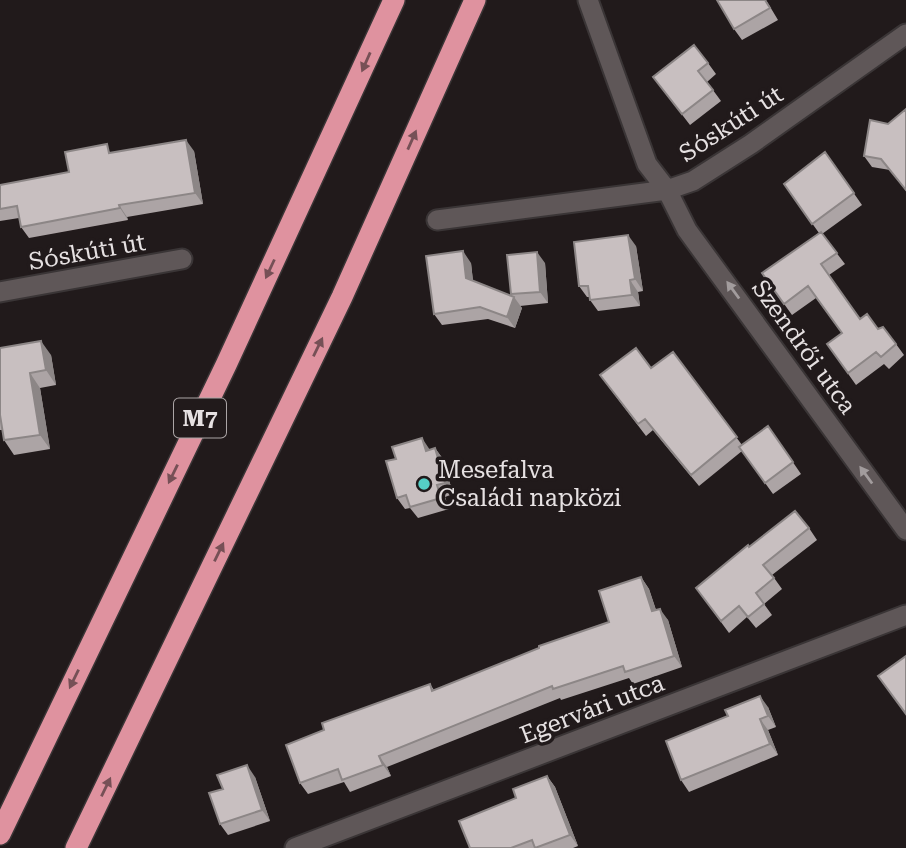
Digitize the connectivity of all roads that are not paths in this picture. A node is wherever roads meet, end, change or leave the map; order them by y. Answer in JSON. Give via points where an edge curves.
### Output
{"nodes":[{"id":1,"x":394,"y":0,"type":"edge"},
{"id":2,"x":475,"y":0,"type":"edge"},
{"id":3,"x":588,"y":0,"type":"edge"},
{"id":4,"x":906,"y":34,"type":"edge"},
{"id":5,"x":667,"y":190,"type":"junction"},
{"id":6,"x":437,"y":220,"type":"dead end"},
{"id":7,"x":182,"y":260,"type":"dead end"},
{"id":8,"x":0,"y":292,"type":"edge"},
{"id":9,"x":906,"y":530,"type":"edge"},
{"id":10,"x":906,"y":615,"type":"edge"},
{"id":11,"x":0,"y":834,"type":"edge"},
{"id":12,"x":76,"y":848,"type":"edge"},
{"id":13,"x":295,"y":848,"type":"edge"}],
"edges":[{"from":1,"to":11,"type":"highway","number":"M7","one_way":true,"via":[[226,365]]},
{"from":12,"to":2,"type":"highway","one_way":true,"via":[[342,296]]},
{"from":3,"to":5,"type":"street","name":"Szendrői utca","via":[[647,164]]},
{"from":4,"to":5,"type":"street","name":"Sóskúti út","via":[[751,144],[693,181]]},
{"from":5,"to":6,"type":"street","name":"Sóskúti út"},
{"from":9,"to":5,"type":"street","name":"Szendrői utca","one_way":true,"via":[[687,230]]},
{"from":7,"to":8,"type":"street","name":"Sóskúti út"},
{"from":10,"to":13,"type":"street","name":"Egervári utca"}]}
